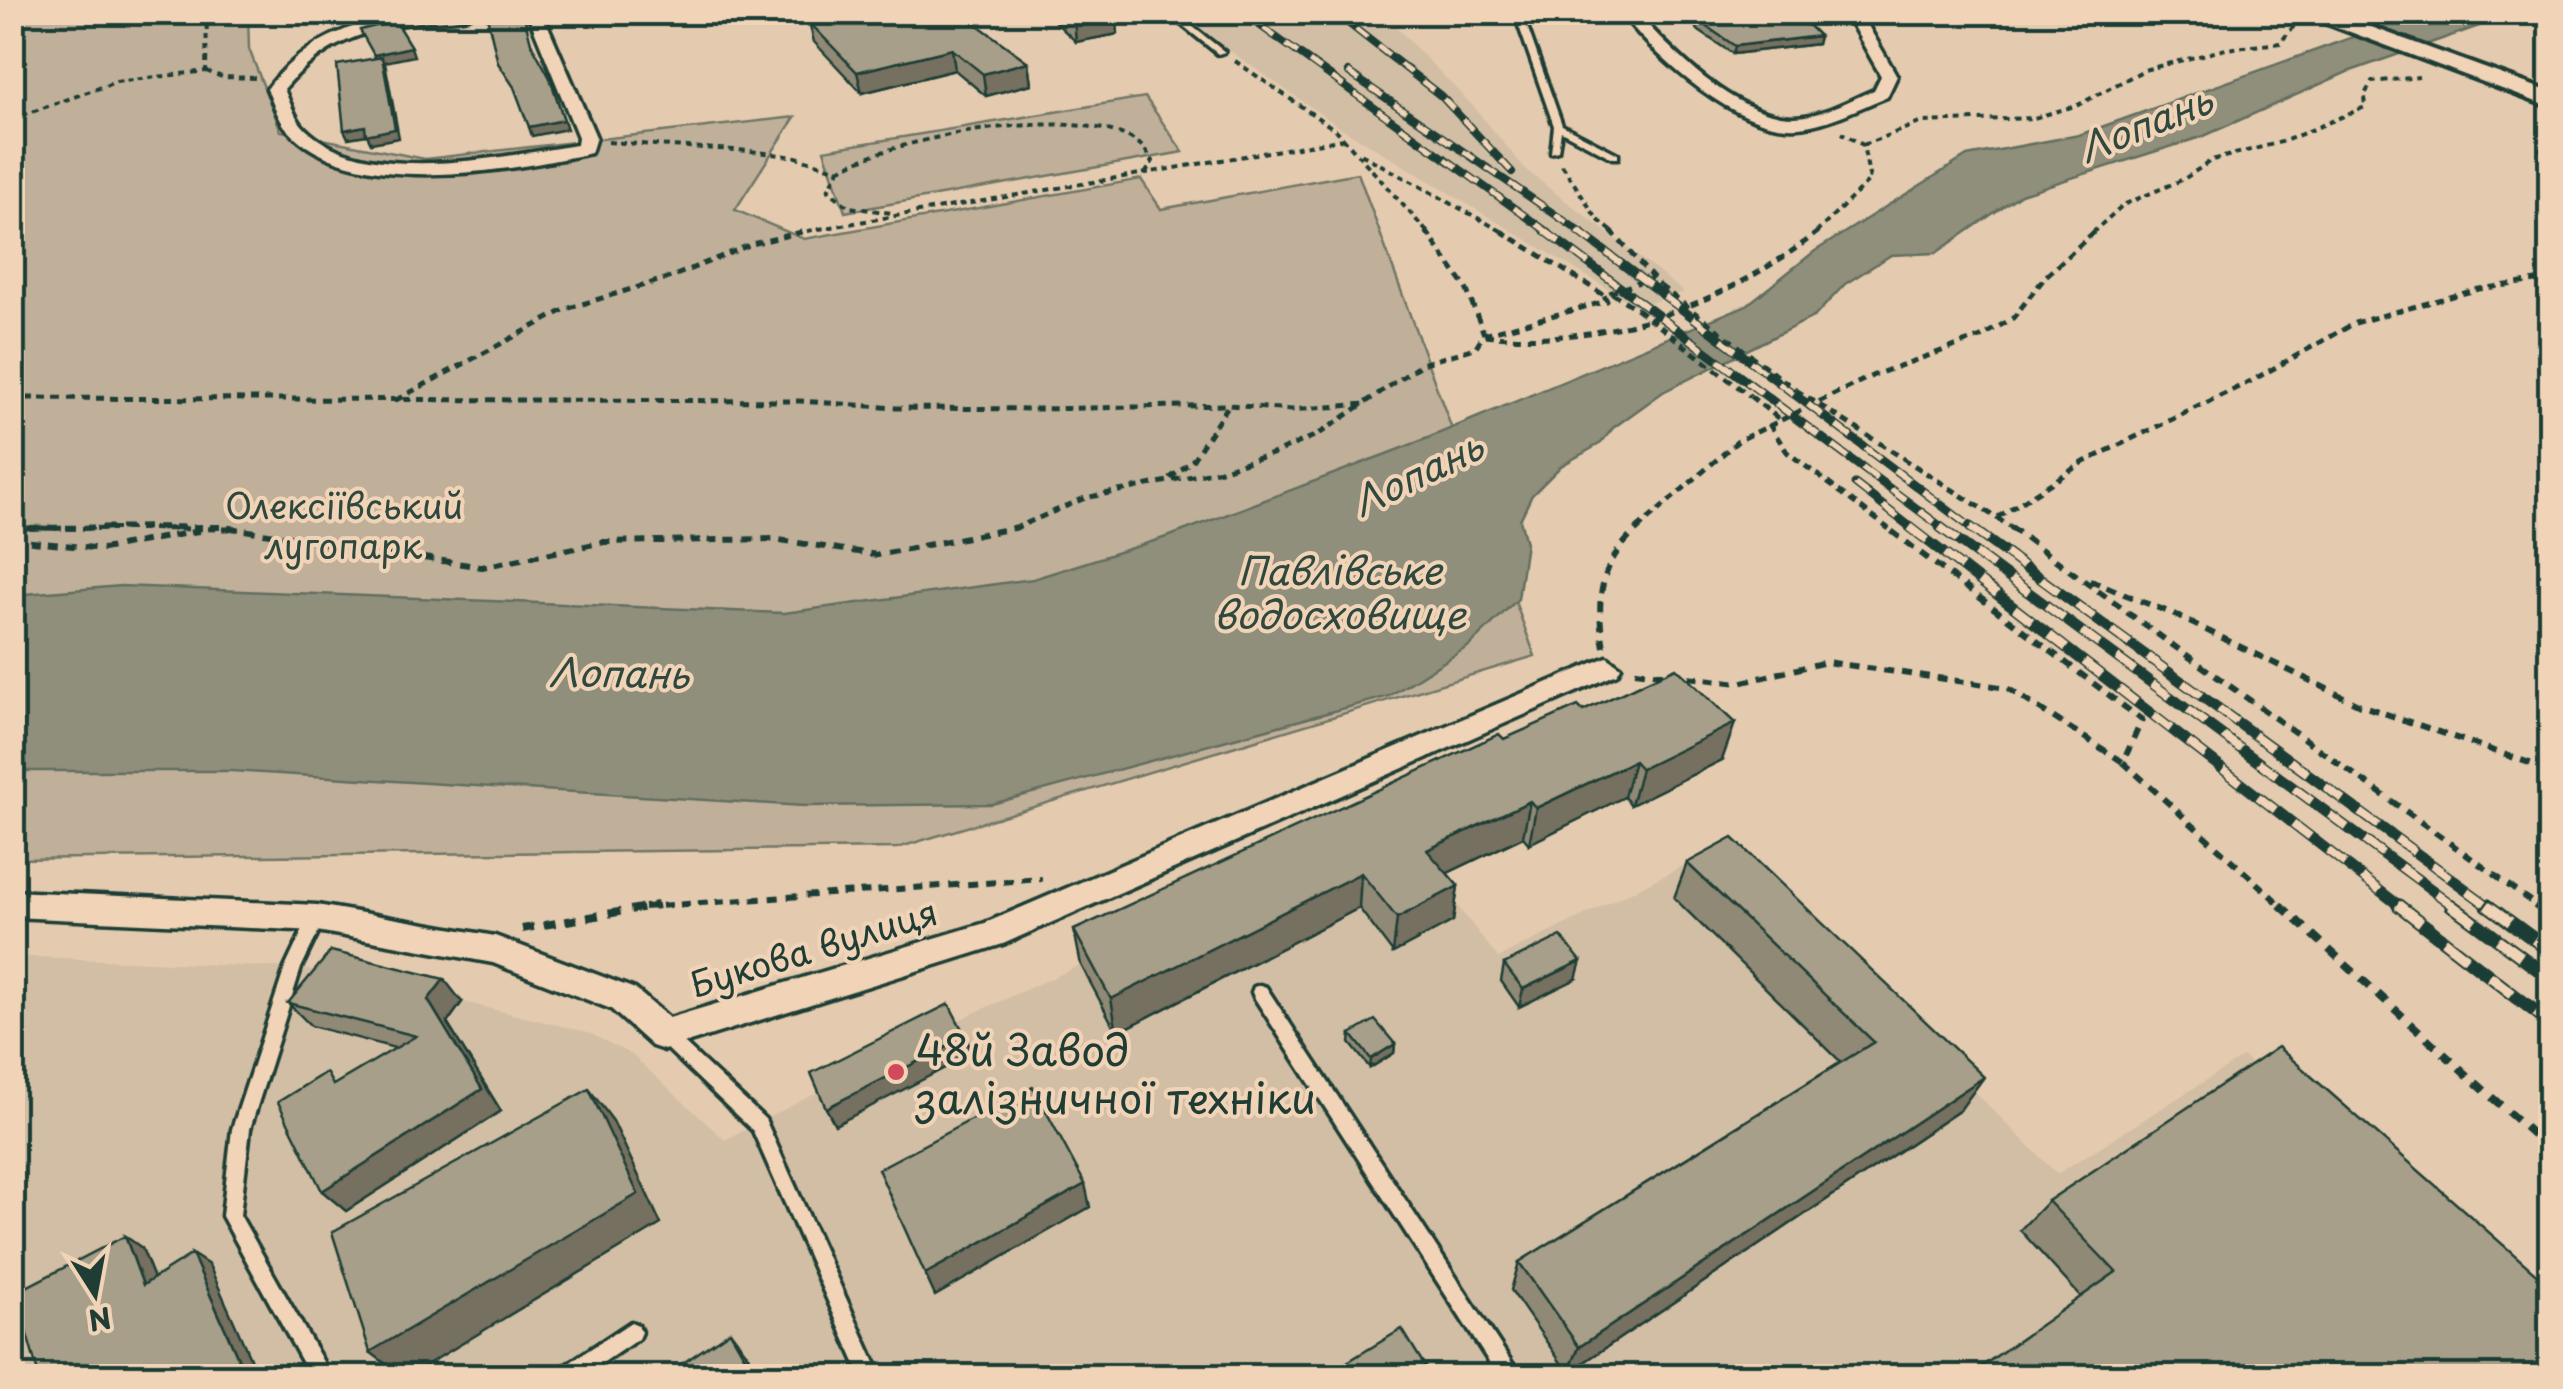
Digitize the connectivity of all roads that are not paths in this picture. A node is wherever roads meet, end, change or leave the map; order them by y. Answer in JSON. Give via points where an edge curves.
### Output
{"nodes":[{"id":1,"x":471,"y":12,"type":"edge"},
{"id":2,"x":534,"y":12,"type":"edge"},
{"id":3,"x":1169,"y":12,"type":"edge"},
{"id":4,"x":1518,"y":12,"type":"edge"},
{"id":5,"x":1628,"y":12,"type":"edge"},
{"id":6,"x":1852,"y":12,"type":"edge"},
{"id":7,"x":2320,"y":17,"type":"edge"},
{"id":8,"x":1221,"y":52,"type":"road end"},
{"id":9,"x":2550,"y":100,"type":"edge"},
{"id":10,"x":1558,"y":126,"type":"junction"},
{"id":11,"x":1554,"y":151,"type":"road end"},
{"id":12,"x":1616,"y":156,"type":"dead end"},
{"id":13,"x":1608,"y":667,"type":"road end"},
{"id":14,"x":12,"y":904,"type":"edge"},
{"id":15,"x":317,"y":918,"type":"junction"},
{"id":16,"x":1260,"y":992,"type":"dead end"},
{"id":17,"x":664,"y":1034,"type":"junction"},
{"id":18,"x":631,"y":1332,"type":"dead end"},
{"id":19,"x":321,"y":1376,"type":"edge"},
{"id":20,"x":568,"y":1376,"type":"edge"},
{"id":21,"x":870,"y":1376,"type":"edge"},
{"id":22,"x":1509,"y":1376,"type":"edge"}],
"edges":[{"from":1,"to":2,"type":"street","via":[[350,28],[317,44],[275,89],[282,113],[345,160],[440,170],[585,149],[588,137]]},
{"from":3,"to":8,"type":"lane"},
{"from":4,"to":10,"type":"lane"},
{"from":5,"to":6,"type":"street","via":[[1661,51],[1753,113],[1794,122],[1881,92],[1890,76]]},
{"from":7,"to":9,"type":"street"},
{"from":10,"to":11,"type":"lane"},
{"from":10,"to":12,"type":"lane"},
{"from":13,"to":17,"type":"street","name":"Букова вулиця","via":[[992,934]]},
{"from":14,"to":15,"type":"street","name":"Букова вулиця"},
{"from":15,"to":17,"type":"street","name":"Букова вулиця","via":[[495,950],[624,999]]},
{"from":15,"to":19,"type":"lane","via":[[292,968],[241,1129],[230,1216]]},
{"from":16,"to":22,"type":"lane"},
{"from":17,"to":21,"type":"lane","via":[[759,1125]]},
{"from":18,"to":20,"type":"lane"}]}
